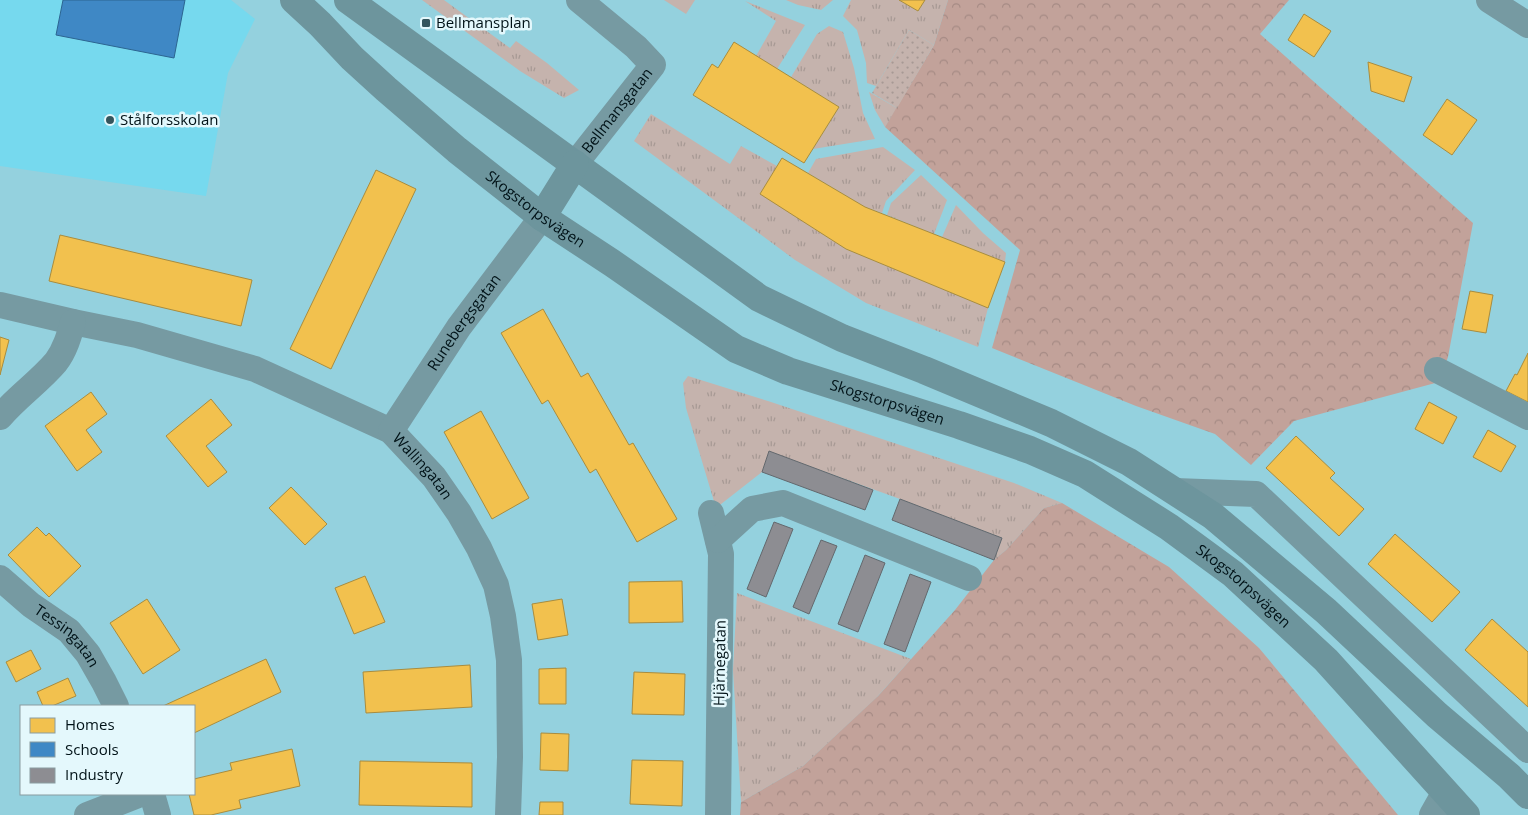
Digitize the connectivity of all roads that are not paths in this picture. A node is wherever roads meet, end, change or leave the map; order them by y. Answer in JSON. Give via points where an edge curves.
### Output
{"nodes":[{"id":1,"x":294,"y":0,"type":"edge"},
{"id":2,"x":348,"y":0,"type":"edge"},
{"id":3,"x":579,"y":0,"type":"edge"},
{"id":4,"x":1489,"y":0,"type":"edge"},
{"id":5,"x":1528,"y":25,"type":"edge"},
{"id":6,"x":575,"y":164,"type":"junction"},
{"id":7,"x":542,"y":217,"type":"junction"},
{"id":8,"x":0,"y":305,"type":"edge"},
{"id":9,"x":73,"y":322,"type":"junction"},
{"id":10,"x":1437,"y":370,"type":"dead end"},
{"id":11,"x":1528,"y":417,"type":"edge"},
{"id":12,"x":0,"y":418,"type":"edge"},
{"id":13,"x":391,"y":431,"type":"junction"},
{"id":14,"x":1175,"y":492,"type":"junction"},
{"id":15,"x":711,"y":513,"type":"dead end"},
{"id":16,"x":718,"y":540,"type":"junction"},
{"id":17,"x":0,"y":578,"type":"edge"},
{"id":18,"x":969,"y":578,"type":"dead end"},
{"id":19,"x":116,"y":705,"type":"edge"},
{"id":20,"x":1528,"y":750,"type":"edge"},
{"id":21,"x":138,"y":795,"type":"edge"},
{"id":22,"x":152,"y":795,"type":"edge"},
{"id":23,"x":1528,"y":795,"type":"edge"},
{"id":24,"x":1445,"y":807,"type":"edge"},
{"id":25,"x":87,"y":815,"type":"edge"},
{"id":26,"x":158,"y":815,"type":"edge"},
{"id":27,"x":508,"y":815,"type":"edge"},
{"id":28,"x":718,"y":815,"type":"edge"},
{"id":29,"x":1466,"y":815,"type":"edge"}],
"edges":[{"from":1,"to":7,"type":"main road","name":"Skogstorpsvägen","via":[[386,89]]},
{"from":2,"to":6,"type":"main road"},
{"from":3,"to":6,"type":"street","name":"Bellmansgatan","via":[[653,65]]},
{"from":4,"to":5,"type":"street"},
{"from":6,"to":7,"type":"main road"},
{"from":6,"to":14,"type":"main road","via":[[759,298],[842,338],[1051,423],[1129,462]]},
{"from":7,"to":13,"type":"street","name":"Runebergsgatan","via":[[458,328]]},
{"from":7,"to":24,"type":"main road","name":"Skogstorpsvägen","via":[[736,349],[788,371],[1030,450],[1084,474],[1129,500],[1232,574],[1326,660]]},
{"from":8,"to":9,"type":"street","name":"Wallingatan"},
{"from":9,"to":12,"type":"street","via":[[66,345],[56,361]]},
{"from":9,"to":13,"type":"street","name":"Wallingatan","via":[[137,335],[255,369]]},
{"from":10,"to":11,"type":"street"},
{"from":13,"to":27,"type":"street","name":"Wallingatan","via":[[434,477],[479,548],[496,585],[504,616],[509,660]]},
{"from":14,"to":20,"type":"street","via":[[1256,494]]},
{"from":14,"to":23,"type":"main road","via":[[1213,516],[1326,611],[1437,716]]},
{"from":15,"to":16,"type":"street","name":"Hjärnegatan"},
{"from":16,"to":18,"type":"street","via":[[752,509],[783,503]]},
{"from":16,"to":28,"type":"street","name":"Hjärnegatan","via":[[721,554]]},
{"from":17,"to":19,"type":"street","name":"Tessingatan","via":[[31,605],[69,631],[88,654]]},
{"from":21,"to":25,"type":"street"},
{"from":22,"to":26,"type":"street"},
{"from":24,"to":29,"type":"main road","name":"Skogstorpsvägen"}]}
